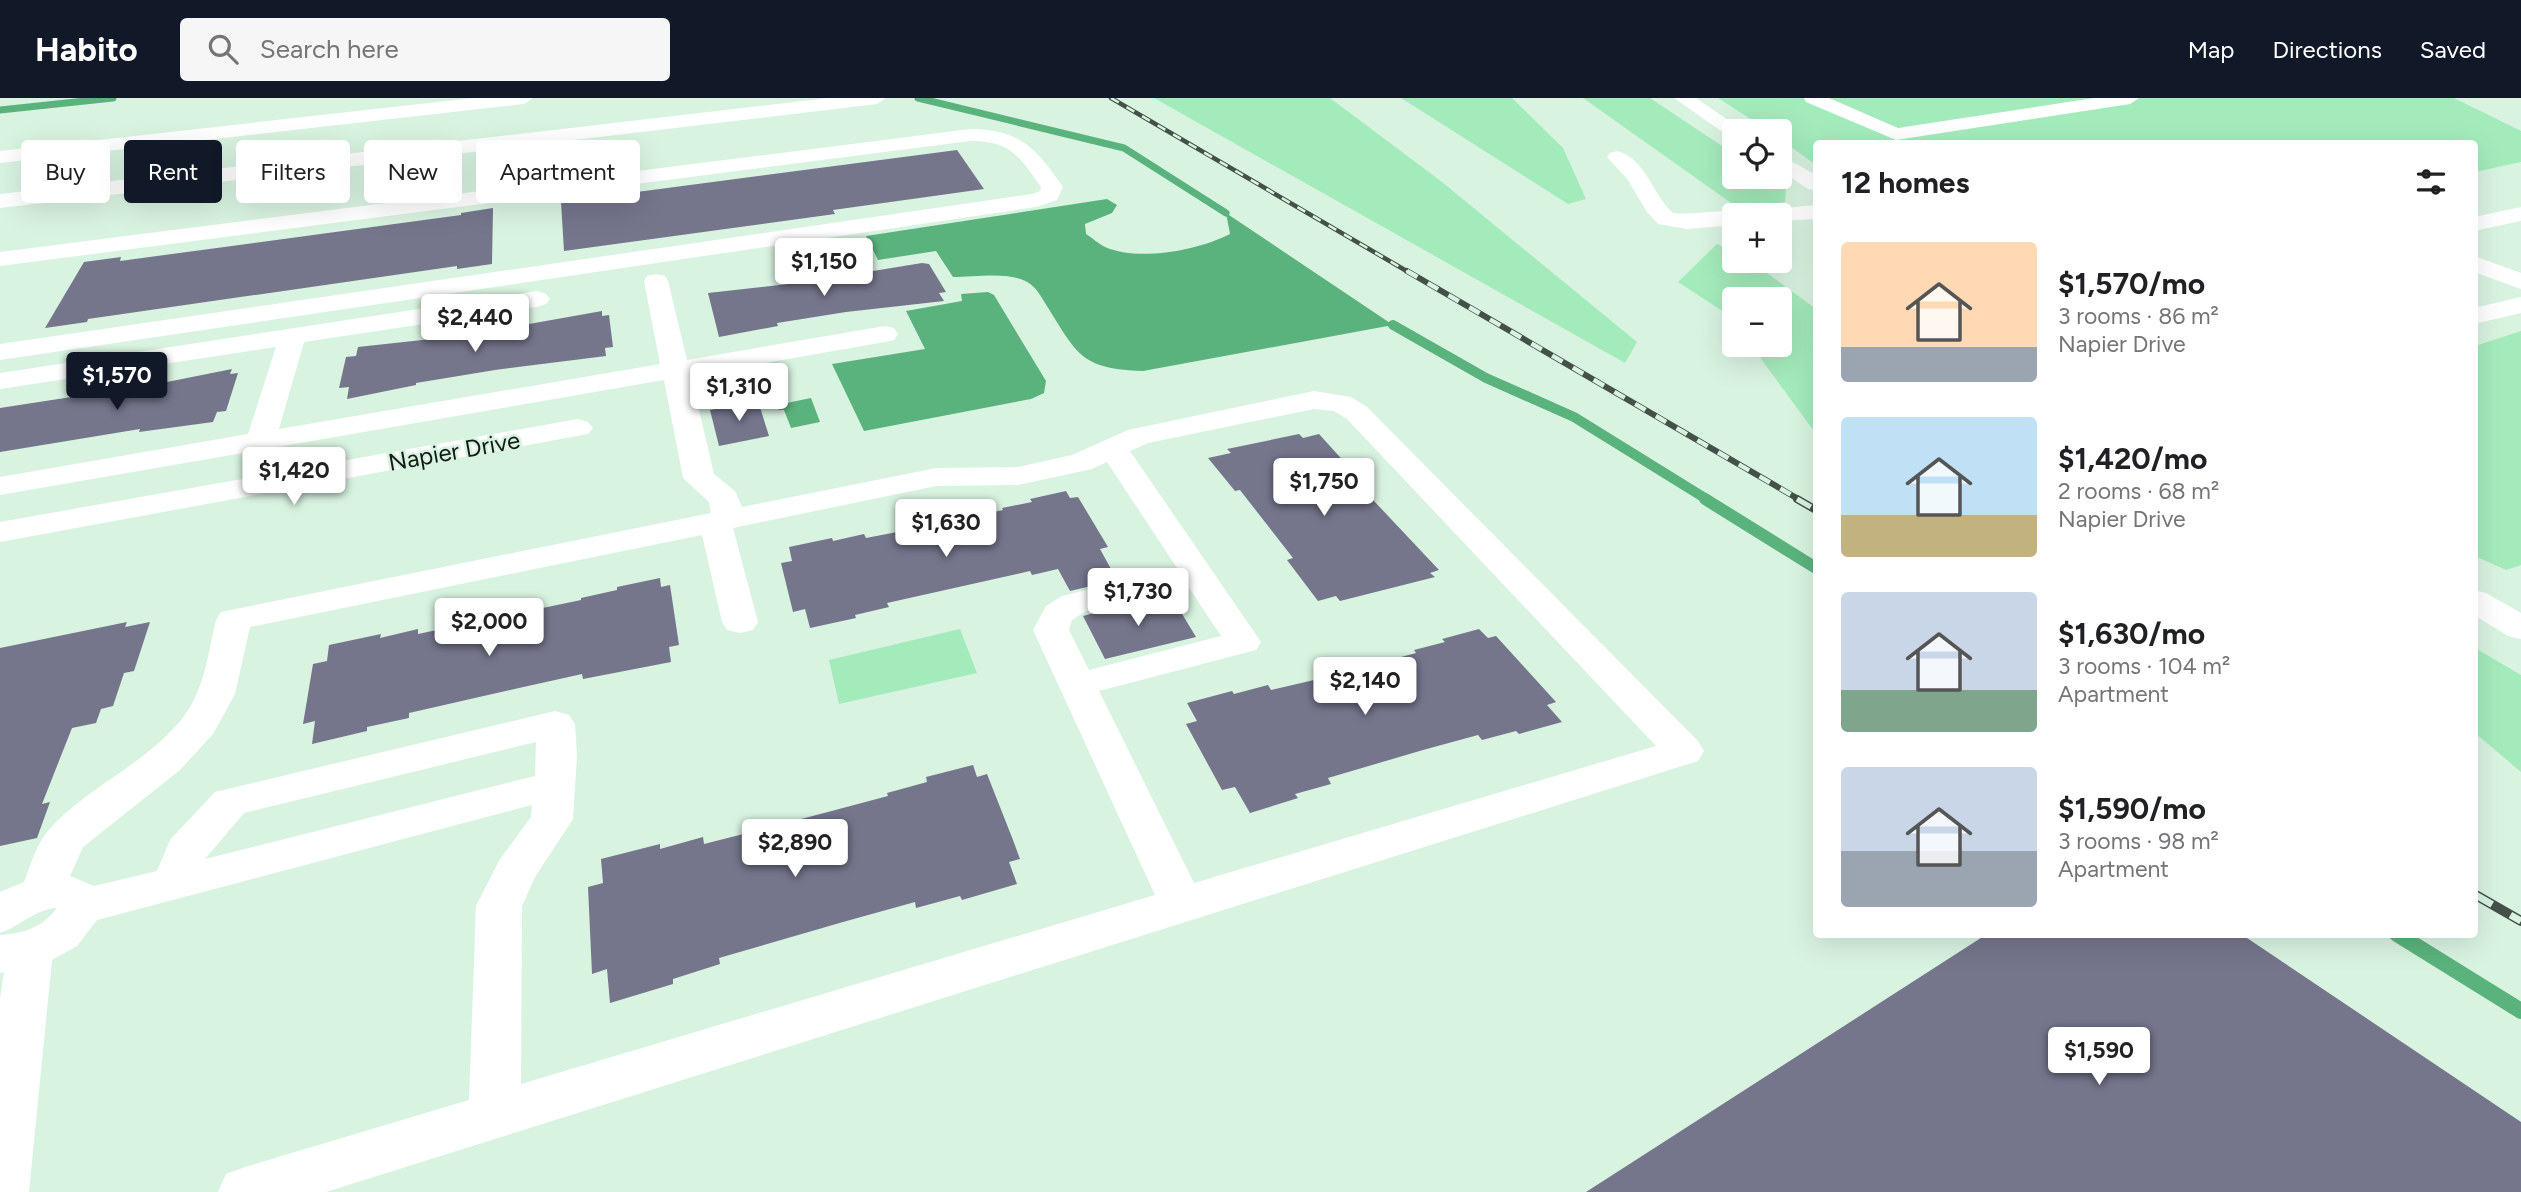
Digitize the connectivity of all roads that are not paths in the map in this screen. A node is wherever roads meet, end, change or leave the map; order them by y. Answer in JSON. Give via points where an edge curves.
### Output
{"nodes":[{"id":1,"x":524,"y":98,"type":"edge"},
{"id":2,"x":877,"y":98,"type":"edge"},
{"id":3,"x":1683,"y":98,"type":"edge"},
{"id":4,"x":1813,"y":98,"type":"edge"},
{"id":5,"x":2130,"y":98,"type":"edge"},
{"id":6,"x":1722,"y":123,"type":"edge"},
{"id":7,"x":0,"y":157,"type":"edge"},
{"id":8,"x":1617,"y":157,"type":"dead end"},
{"id":9,"x":1792,"y":168,"type":"edge"},
{"id":10,"x":1813,"y":182,"type":"edge"},
{"id":11,"x":0,"y":201,"type":"edge"},
{"id":12,"x":1813,"y":212,"type":"edge"},
{"id":13,"x":1792,"y":214,"type":"edge"},
{"id":14,"x":2521,"y":214,"type":"edge"},
{"id":15,"x":1722,"y":219,"type":"edge"},
{"id":16,"x":2478,"y":223,"type":"edge"},
{"id":17,"x":849,"y":251,"type":"dead end"},
{"id":18,"x":0,"y":259,"type":"edge"},
{"id":19,"x":2478,"y":265,"type":"edge"},
{"id":20,"x":711,"y":272,"type":"dead end"},
{"id":21,"x":656,"y":281,"type":"dead end"},
{"id":22,"x":2521,"y":282,"type":"edge"},
{"id":23,"x":559,"y":296,"type":"dead end"},
{"id":24,"x":2521,"y":305,"type":"edge"},
{"id":25,"x":2478,"y":315,"type":"edge"},
{"id":26,"x":885,"y":334,"type":"dead end"},
{"id":27,"x":293,"y":336,"type":"junction"},
{"id":28,"x":0,"y":352,"type":"edge"},
{"id":29,"x":675,"y":369,"type":"junction"},
{"id":30,"x":0,"y":381,"type":"edge"},
{"id":31,"x":578,"y":428,"type":"dead end"},
{"id":32,"x":261,"y":441,"type":"junction"},
{"id":33,"x":1112,"y":448,"type":"junction"},
{"id":34,"x":0,"y":486,"type":"edge"},
{"id":35,"x":722,"y":520,"type":"junction"},
{"id":36,"x":0,"y":532,"type":"edge"},
{"id":37,"x":1196,"y":574,"type":"junction"},
{"id":38,"x":2478,"y":602,"type":"edge"},
{"id":39,"x":740,"y":622,"type":"dead end"},
{"id":40,"x":2521,"y":628,"type":"edge"},
{"id":41,"x":1077,"y":685,"type":"junction"},
{"id":42,"x":555,"y":785,"type":"junction"},
{"id":43,"x":175,"y":883,"type":"junction"},
{"id":44,"x":61,"y":900,"type":"junction"},
{"id":45,"x":1182,"y":905,"type":"junction"},
{"id":46,"x":10,"y":940,"type":"edge"},
{"id":47,"x":495,"y":1115,"type":"junction"},
{"id":48,"x":2,"y":1192,"type":"edge"},
{"id":49,"x":245,"y":1192,"type":"edge"}],
"edges":[{"from":1,"to":7,"type":"street"},
{"from":2,"to":11,"type":"street"},
{"from":3,"to":6,"type":"street"},
{"from":4,"to":5,"type":"street","via":[[1896,134]]},
{"from":8,"to":15,"type":"street","via":[[1666,219]]},
{"from":9,"to":10,"type":"street"},
{"from":12,"to":13,"type":"street"},
{"from":14,"to":16,"type":"street"},
{"from":17,"to":20,"type":"street"},
{"from":18,"to":28,"type":"street","via":[[970,135],[1007,136],[1021,146],[1052,187],[1049,195],[1036,200]]},
{"from":19,"to":22,"type":"street"},
{"from":21,"to":29,"type":"street"},
{"from":23,"to":27,"type":"street"},
{"from":24,"to":25,"type":"street"},
{"from":26,"to":29,"type":"street"},
{"from":27,"to":30,"type":"street"},
{"from":27,"to":32,"type":"street"},
{"from":29,"to":32,"type":"street"},
{"from":29,"to":35,"type":"street","via":[[699,478],[724,498]]},
{"from":31,"to":36,"type":"street","name":"Napier Drive"},
{"from":32,"to":34,"type":"street"},
{"from":33,"to":35,"type":"street","via":[[1081,462],[1018,476],[936,477]]},
{"from":33,"to":37,"type":"street"},
{"from":33,"to":45,"type":"street","via":[[1139,436],[1314,400],[1340,403],[1357,413],[1684,751]]},
{"from":35,"to":39,"type":"street"},
{"from":35,"to":44,"type":"street","via":[[234,620],[213,702],[192,732],[158,767],[66,838]]},
{"from":37,"to":41,"type":"street","via":[[1062,609],[1051,630]]},
{"from":37,"to":41,"type":"street","via":[[1243,642]]},
{"from":38,"to":40,"type":"street"},
{"from":41,"to":45,"type":"street"},
{"from":42,"to":43,"type":"street"},
{"from":42,"to":43,"type":"street","via":[[555,724],[230,802],[185,852]]},
{"from":42,"to":47,"type":"street","via":[[552,819],[516,871],[499,906]]},
{"from":43,"to":44,"type":"street"},
{"from":44,"to":46,"type":"street","via":[[74,922],[62,933]]},
{"from":45,"to":47,"type":"street"},
{"from":46,"to":48,"type":"street"},
{"from":47,"to":49,"type":"street"}]}
